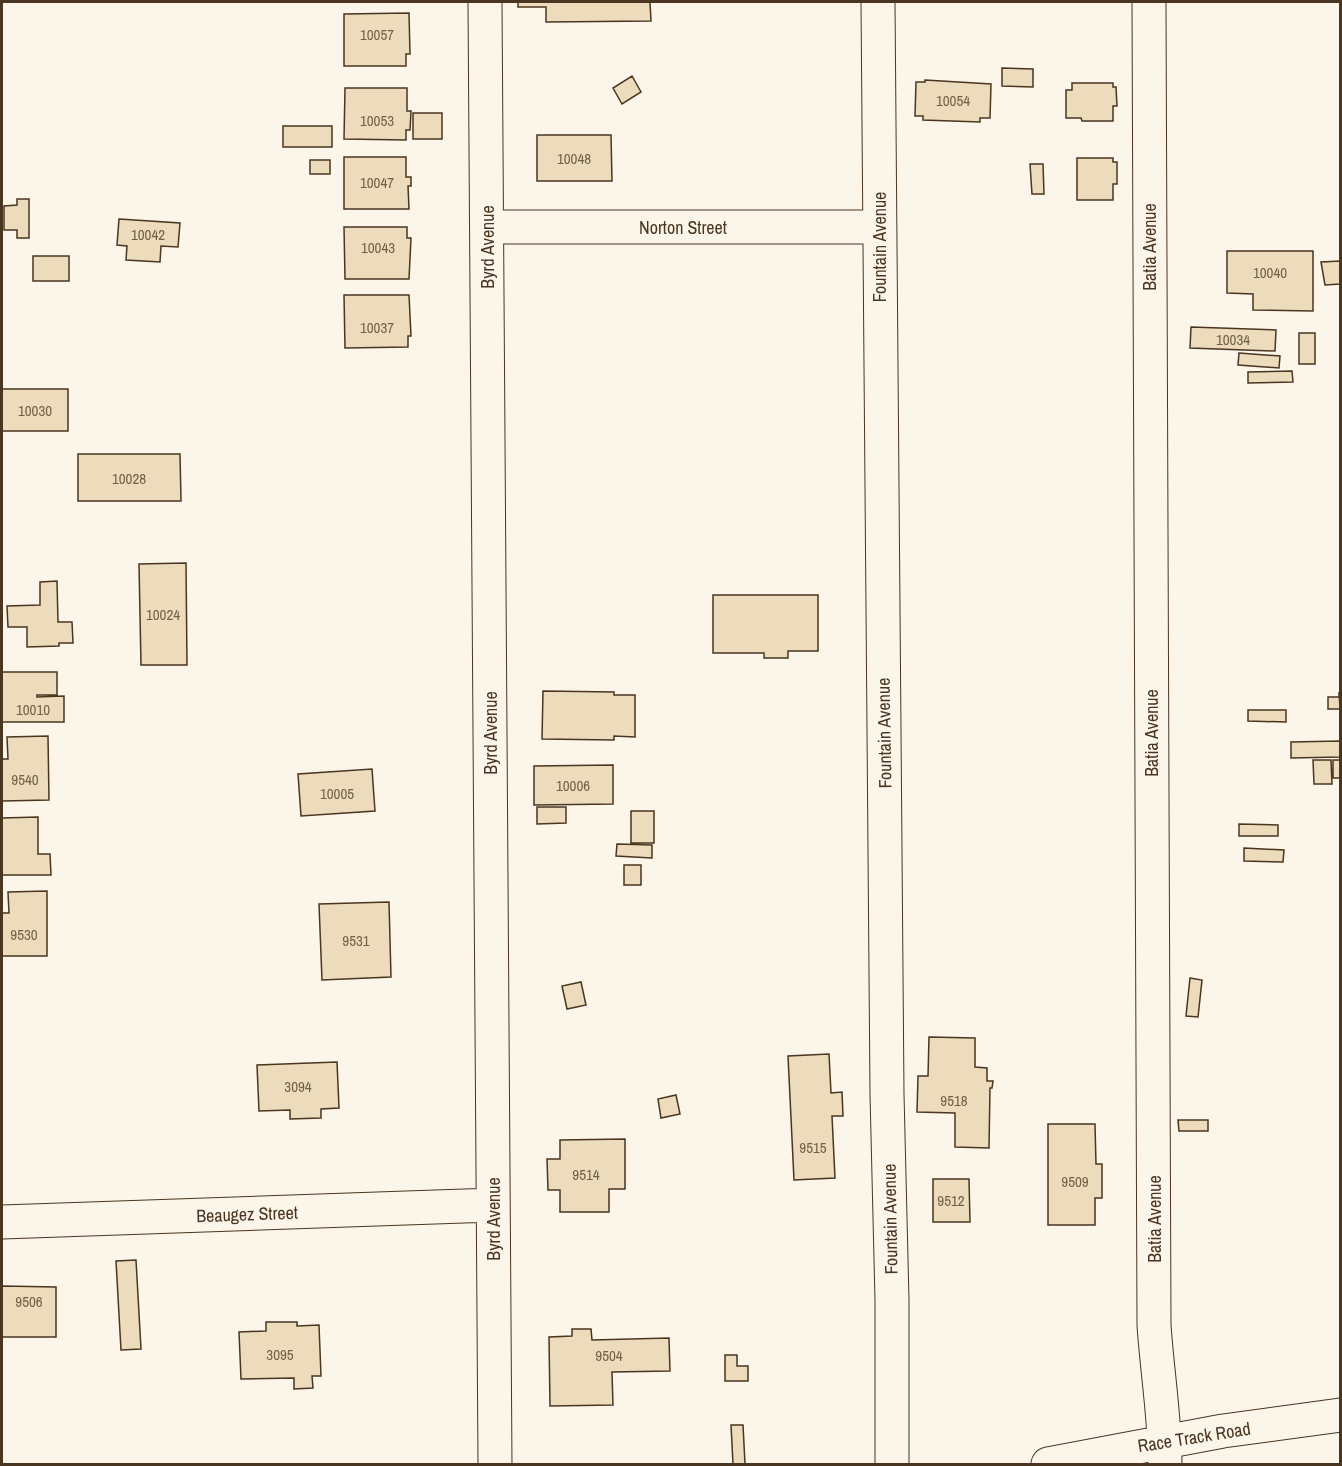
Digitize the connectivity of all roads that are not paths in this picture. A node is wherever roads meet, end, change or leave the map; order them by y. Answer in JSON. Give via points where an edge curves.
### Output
{"nodes":[{"id":1,"x":485,"y":2,"type":"edge"},
{"id":2,"x":878,"y":2,"type":"edge"},
{"id":3,"x":1149,"y":2,"type":"edge"},
{"id":4,"x":487,"y":227,"type":"junction"},
{"id":5,"x":879,"y":227,"type":"junction"},
{"id":6,"x":493,"y":1205,"type":"junction"},
{"id":7,"x":2,"y":1222,"type":"edge"},
{"id":8,"x":1341,"y":1416,"type":"edge"},
{"id":9,"x":1165,"y":1453,"type":"edge"},
{"id":10,"x":495,"y":1464,"type":"edge"},
{"id":11,"x":892,"y":1464,"type":"edge"},
{"id":12,"x":1048,"y":1464,"type":"edge"}],
"edges":[{"from":1,"to":4,"type":"street","name":"Byrd Avenue"},
{"from":2,"to":5,"type":"street","name":"Fountain Avenue"},
{"from":3,"to":9,"type":"street","name":"Batia Avenue","via":[[1154,1325]]},
{"from":4,"to":5,"type":"street","name":"Norton Street"},
{"from":4,"to":6,"type":"street","name":"Byrd Avenue"},
{"from":5,"to":11,"type":"street","name":"Fountain Avenue"},
{"from":6,"to":7,"type":"street","name":"Beaugez Street"},
{"from":6,"to":10,"type":"street","name":"Byrd Avenue"},
{"from":8,"to":9,"type":"street","name":"Race Track Road","via":[[1223,1431]]},
{"from":9,"to":12,"type":"street","name":"Race Track Road"}]}
